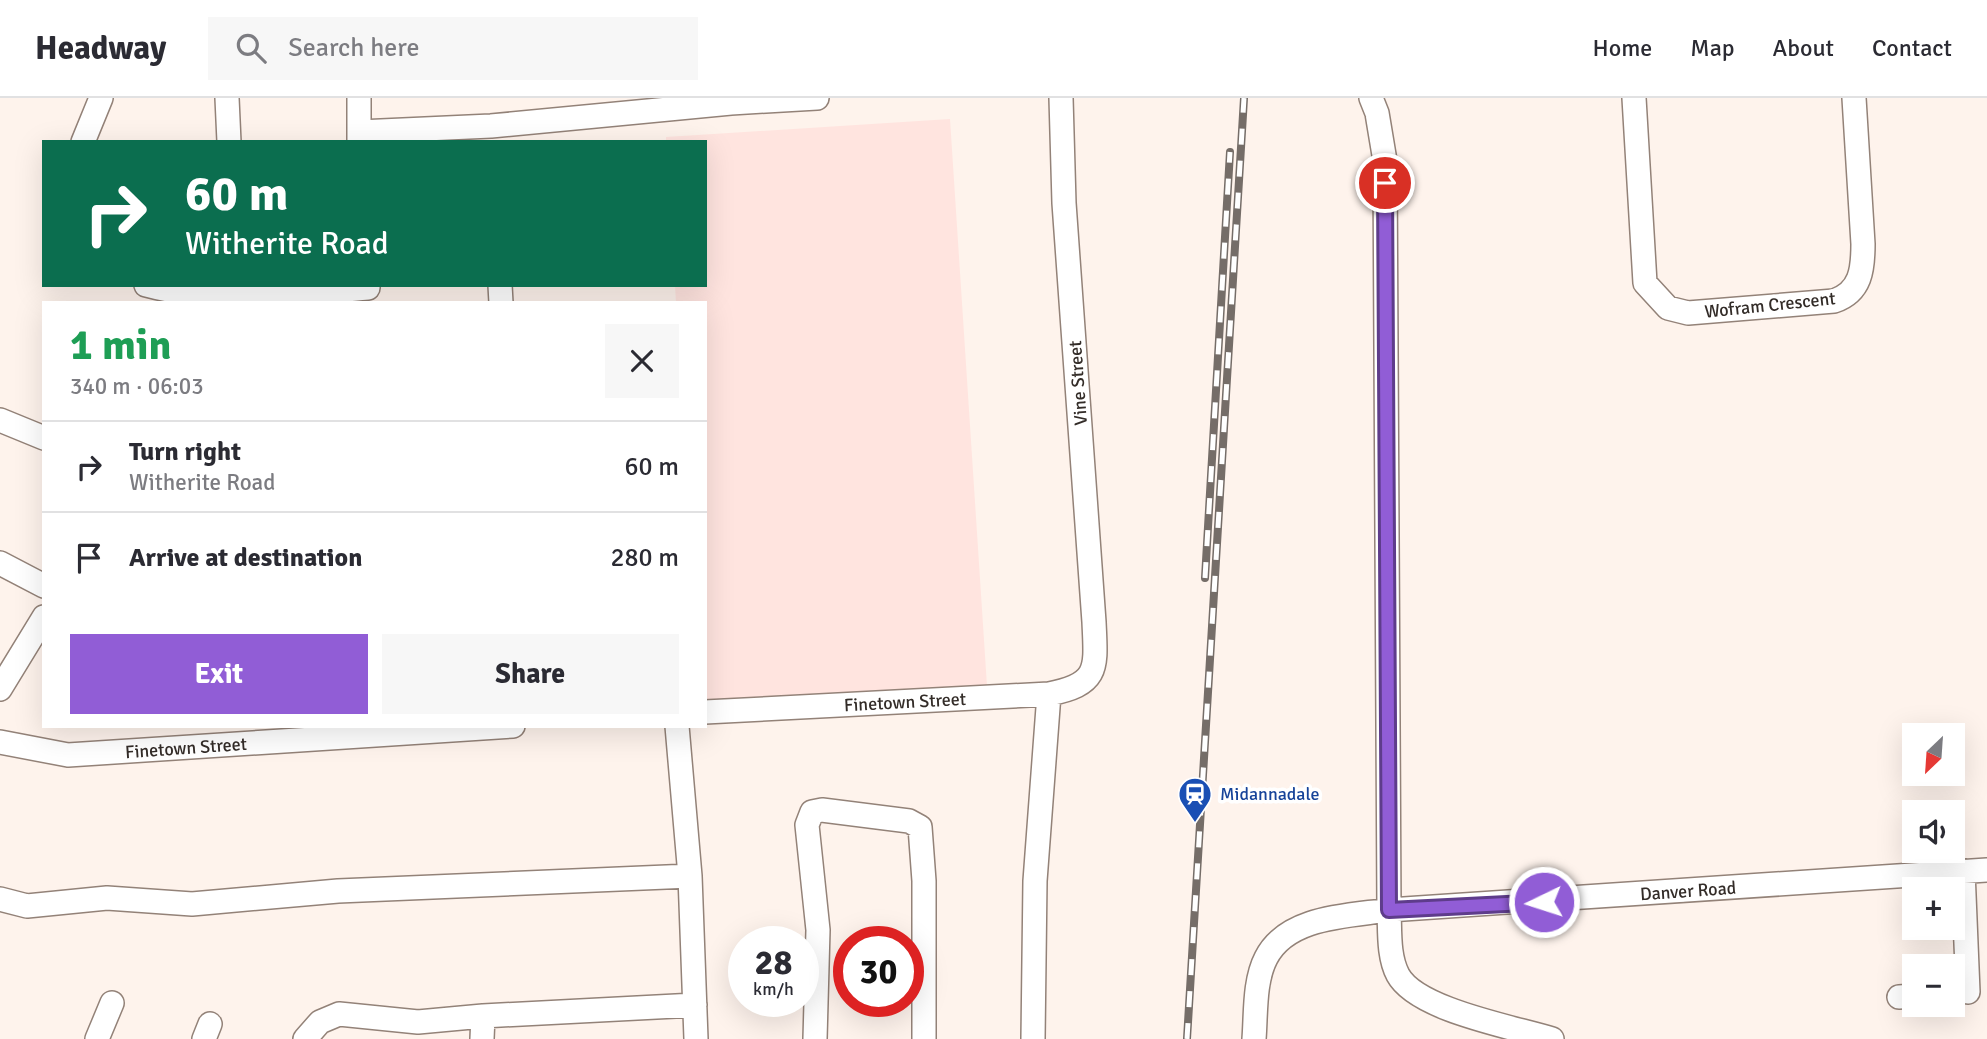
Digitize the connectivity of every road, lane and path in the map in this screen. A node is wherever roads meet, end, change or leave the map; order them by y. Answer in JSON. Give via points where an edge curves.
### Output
{"nodes":[{"id":1,"x":101,"y":98,"type":"edge"},
{"id":2,"x":227,"y":98,"type":"edge"},
{"id":3,"x":359,"y":98,"type":"edge"},
{"id":4,"x":817,"y":98,"type":"edge"},
{"id":5,"x":1061,"y":98,"type":"edge"},
{"id":6,"x":1371,"y":98,"type":"edge"},
{"id":7,"x":1634,"y":98,"type":"edge"},
{"id":8,"x":1854,"y":98,"type":"edge"},
{"id":9,"x":731,"y":100,"type":"edge"},
{"id":10,"x":492,"y":134,"type":"edge"},
{"id":11,"x":359,"y":137,"type":"edge"},
{"id":12,"x":84,"y":140,"type":"edge"},
{"id":13,"x":229,"y":140,"type":"edge"},
{"id":14,"x":155,"y":287,"type":"edge"},
{"id":15,"x":238,"y":292,"type":"edge"},
{"id":16,"x":368,"y":292,"type":"edge"},
{"id":17,"x":0,"y":420,"type":"edge"},
{"id":18,"x":42,"y":437,"type":"edge"},
{"id":19,"x":0,"y":563,"type":"edge"},
{"id":20,"x":42,"y":585,"type":"edge"},
{"id":21,"x":42,"y":620,"type":"edge"},
{"id":22,"x":1095,"y":668,"type":"joint"},
{"id":23,"x":0,"y":690,"type":"edge"},
{"id":24,"x":1049,"y":694,"type":"junction"},
{"id":25,"x":707,"y":712,"type":"edge"},
{"id":26,"x":456,"y":728,"type":"edge"},
{"id":27,"x":677,"y":728,"type":"edge"},
{"id":28,"x":400,"y":730,"type":"edge"},
{"id":29,"x":3,"y":750,"type":"edge"},
{"id":30,"x":1987,"y":870,"type":"edge"},
{"id":31,"x":1963,"y":872,"type":"junction"},
{"id":32,"x":690,"y":876,"type":"junction"},
{"id":33,"x":0,"y":899,"type":"edge"},
{"id":34,"x":1389,"y":910,"type":"junction"},
{"id":35,"x":1969,"y":994,"type":"edge"},
{"id":36,"x":113,"y":1003,"type":"dead end"},
{"id":37,"x":695,"y":1005,"type":"junction"},
{"id":38,"x":483,"y":1016,"type":"junction"},
{"id":39,"x":97,"y":1039,"type":"edge"},
{"id":40,"x":305,"y":1039,"type":"edge"},
{"id":41,"x":482,"y":1039,"type":"edge"},
{"id":42,"x":696,"y":1039,"type":"edge"},
{"id":43,"x":815,"y":1039,"type":"edge"},
{"id":44,"x":923,"y":1039,"type":"edge"},
{"id":45,"x":1033,"y":1039,"type":"edge"},
{"id":46,"x":1254,"y":1039,"type":"edge"},
{"id":47,"x":1552,"y":1039,"type":"edge"}],
"edges":[{"from":1,"to":12,"type":"street"},
{"from":2,"to":13,"type":"street"},
{"from":3,"to":11,"type":"street"},
{"from":4,"to":9,"type":"street"},
{"from":5,"to":22,"type":"street","name":"Vine Street"},
{"from":6,"to":34,"type":"street","via":[[1385,174]]},
{"from":7,"to":8,"type":"street","name":"Wofram Crescent","via":[[1645,283],[1668,308],[1688,313],[1834,301],[1853,290],[1863,265]]},
{"from":9,"to":10,"type":"street"},
{"from":10,"to":11,"type":"street"},
{"from":14,"to":15,"type":"street","via":[[198,297]]},
{"from":15,"to":16,"type":"street"},
{"from":17,"to":18,"type":"street"},
{"from":19,"to":20,"type":"street"},
{"from":21,"to":23,"type":"street"},
{"from":22,"to":24,"type":"street","name":"Finetown Street","via":[[1088,680]]},
{"from":24,"to":25,"type":"street","name":"Finetown Street"},
{"from":24,"to":45,"type":"street","via":[[1035,881]]},
{"from":26,"to":28,"type":"street","name":"Finetown Street"},
{"from":27,"to":32,"type":"street"},
{"from":28,"to":29,"type":"street","name":"Finetown Street","via":[[68,755]]},
{"from":30,"to":31,"type":"street","name":"Danver Road"},
{"from":31,"to":34,"type":"street","name":"Danver Road"},
{"from":31,"to":35,"type":"street"},
{"from":32,"to":33,"type":"street","via":[[338,891],[192,905],[107,898],[27,906]]},
{"from":32,"to":37,"type":"street"},
{"from":34,"to":46,"type":"street","name":"Danver Road","via":[[1303,926],[1280,939],[1262,968]]},
{"from":34,"to":47,"type":"street","via":[[1395,968],[1416,994],[1446,1009]]},
{"from":36,"to":39,"type":"street"},
{"from":37,"to":38,"type":"street"},
{"from":37,"to":42,"type":"street"},
{"from":38,"to":40,"type":"street","via":[[418,1022],[332,1015]]},
{"from":38,"to":41,"type":"street"},
{"from":43,"to":44,"type":"street","via":[[818,930],[807,825],[811,812],[822,810],[909,821],[920,827]]}]}
